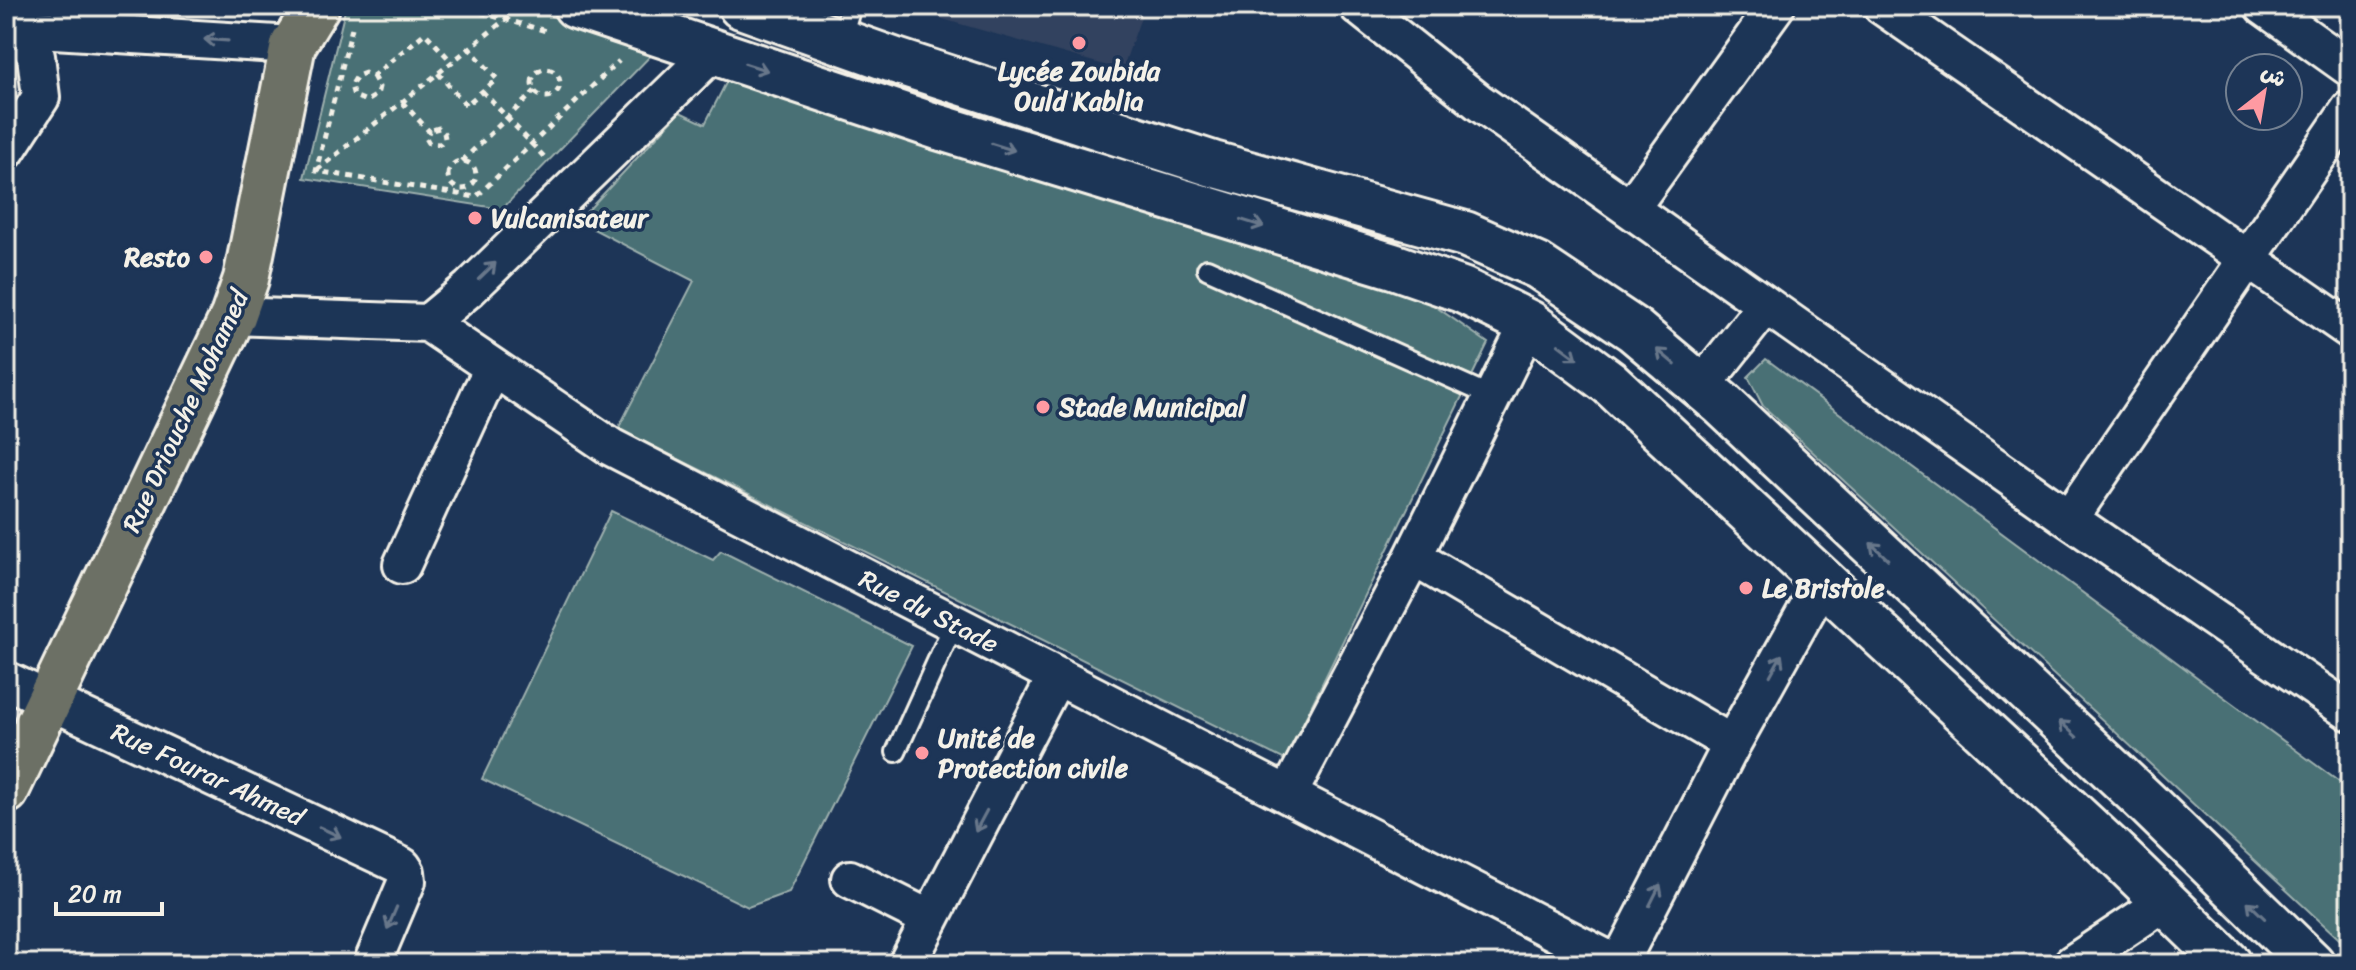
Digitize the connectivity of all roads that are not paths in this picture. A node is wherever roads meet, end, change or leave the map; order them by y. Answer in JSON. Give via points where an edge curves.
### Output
{"nodes":[{"id":1,"x":741,"y":6,"type":"edge"},
{"id":2,"x":1358,"y":6,"type":"edge"},
{"id":3,"x":1776,"y":6,"type":"edge"},
{"id":4,"x":1882,"y":6,"type":"edge"},
{"id":5,"x":2263,"y":6,"type":"edge"},
{"id":6,"x":782,"y":14,"type":"edge"},
{"id":7,"x":17,"y":19,"type":"edge"},
{"id":8,"x":318,"y":19,"type":"edge"},
{"id":9,"x":563,"y":19,"type":"edge"},
{"id":10,"x":846,"y":24,"type":"edge"},
{"id":11,"x":713,"y":52,"type":"junction"},
{"id":12,"x":2350,"y":68,"type":"edge"},
{"id":13,"x":2350,"y":109,"type":"edge"},
{"id":14,"x":6,"y":151,"type":"edge"},
{"id":15,"x":1630,"y":209,"type":"junction"},
{"id":16,"x":2248,"y":260,"type":"junction"},
{"id":17,"x":1207,"y":269,"type":"dead end"},
{"id":18,"x":1766,"y":305,"type":"junction"},
{"id":19,"x":233,"y":316,"type":"junction"},
{"id":20,"x":428,"y":323,"type":"junction"},
{"id":21,"x":1529,"y":323,"type":"junction"},
{"id":22,"x":2350,"y":330,"type":"edge"},
{"id":23,"x":494,"y":368,"type":"junction"},
{"id":24,"x":1701,"y":387,"type":"junction"},
{"id":25,"x":1493,"y":397,"type":"junction"},
{"id":26,"x":2069,"y":519,"type":"junction"},
{"id":27,"x":1413,"y":557,"type":"junction"},
{"id":28,"x":402,"y":565,"type":"dead end"},
{"id":29,"x":1823,"y":581,"type":"junction"},
{"id":30,"x":954,"y":624,"type":"junction"},
{"id":31,"x":1056,"y":677,"type":"junction"},
{"id":32,"x":6,"y":680,"type":"edge"},
{"id":33,"x":51,"y":699,"type":"junction"},
{"id":34,"x":2350,"y":712,"type":"edge"},
{"id":35,"x":1732,"y":744,"type":"junction"},
{"id":36,"x":896,"y":752,"type":"dead end"},
{"id":37,"x":6,"y":791,"type":"edge"},
{"id":38,"x":1288,"y":795,"type":"junction"},
{"id":39,"x":850,"y":879,"type":"dead end"},
{"id":40,"x":2165,"y":902,"type":"junction"},
{"id":41,"x":930,"y":919,"type":"junction"},
{"id":42,"x":372,"y":964,"type":"edge"},
{"id":43,"x":907,"y":964,"type":"edge"},
{"id":44,"x":1618,"y":964,"type":"edge"},
{"id":45,"x":2072,"y":964,"type":"edge"},
{"id":46,"x":2229,"y":964,"type":"edge"},
{"id":47,"x":2312,"y":964,"type":"edge"}],
"edges":[{"from":1,"to":6,"type":"main road"},
{"from":2,"to":15,"type":"street","via":[[1480,103]]},
{"from":3,"to":15,"type":"street"},
{"from":4,"to":16,"type":"street"},
{"from":5,"to":12,"type":"street"},
{"from":6,"to":10,"type":"main road"},
{"from":8,"to":7,"type":"street","one_way":true},
{"from":7,"to":14,"type":"street","via":[[36,56],[41,97]]},
{"from":8,"to":19,"type":"main road","name":"Rue Driouche Mohamed"},
{"from":9,"to":11,"type":"main road"},
{"from":24,"to":10,"type":"main road","one_way":true,"via":[[1634,330],[1538,266],[1465,234],[1213,164]]},
{"from":20,"to":11,"type":"street","one_way":true},
{"from":11,"to":21,"type":"main road","one_way":true,"via":[[1393,266],[1462,290]]},
{"from":13,"to":16,"type":"street"},
{"from":15,"to":18,"type":"street"},
{"from":16,"to":22,"type":"street"},
{"from":16,"to":26,"type":"street"},
{"from":17,"to":25,"type":"lane"},
{"from":18,"to":24,"type":"street"},
{"from":18,"to":26,"type":"street"},
{"from":19,"to":20,"type":"street"},
{"from":19,"to":33,"type":"main road","name":"Rue Driouche Mohamed"},
{"from":20,"to":23,"type":"street","name":"Rue du Stade"},
{"from":21,"to":25,"type":"street"},
{"from":21,"to":29,"type":"main road","one_way":true,"via":[[1610,383]]},
{"from":23,"to":28,"type":"street"},
{"from":23,"to":30,"type":"street","name":"Rue du Stade","via":[[611,447]]},
{"from":47,"to":24,"type":"main road","one_way":true},
{"from":25,"to":27,"type":"street"},
{"from":26,"to":34,"type":"street"},
{"from":27,"to":35,"type":"street"},
{"from":27,"to":38,"type":"street"},
{"from":35,"to":29,"type":"street","one_way":true},
{"from":29,"to":40,"type":"main road"},
{"from":30,"to":31,"type":"street","name":"Rue du Stade"},
{"from":30,"to":36,"type":"lane"},
{"from":31,"to":38,"type":"street","name":"Rue du Stade"},
{"from":31,"to":41,"type":"street","one_way":true},
{"from":32,"to":33,"type":"street","name":"Rue Fourar Ahmed"},
{"from":33,"to":37,"type":"main road","name":"Rue Driouche Mohamed"},
{"from":33,"to":42,"type":"street","name":"Rue Fourar Ahmed","one_way":true,"via":[[402,866],[407,881]]},
{"from":44,"to":35,"type":"street","one_way":true},
{"from":38,"to":44,"type":"street","name":"Rue du Stade"},
{"from":39,"to":41,"type":"street"},
{"from":40,"to":45,"type":"street"},
{"from":40,"to":46,"type":"main road"},
{"from":41,"to":43,"type":"street"}]}
